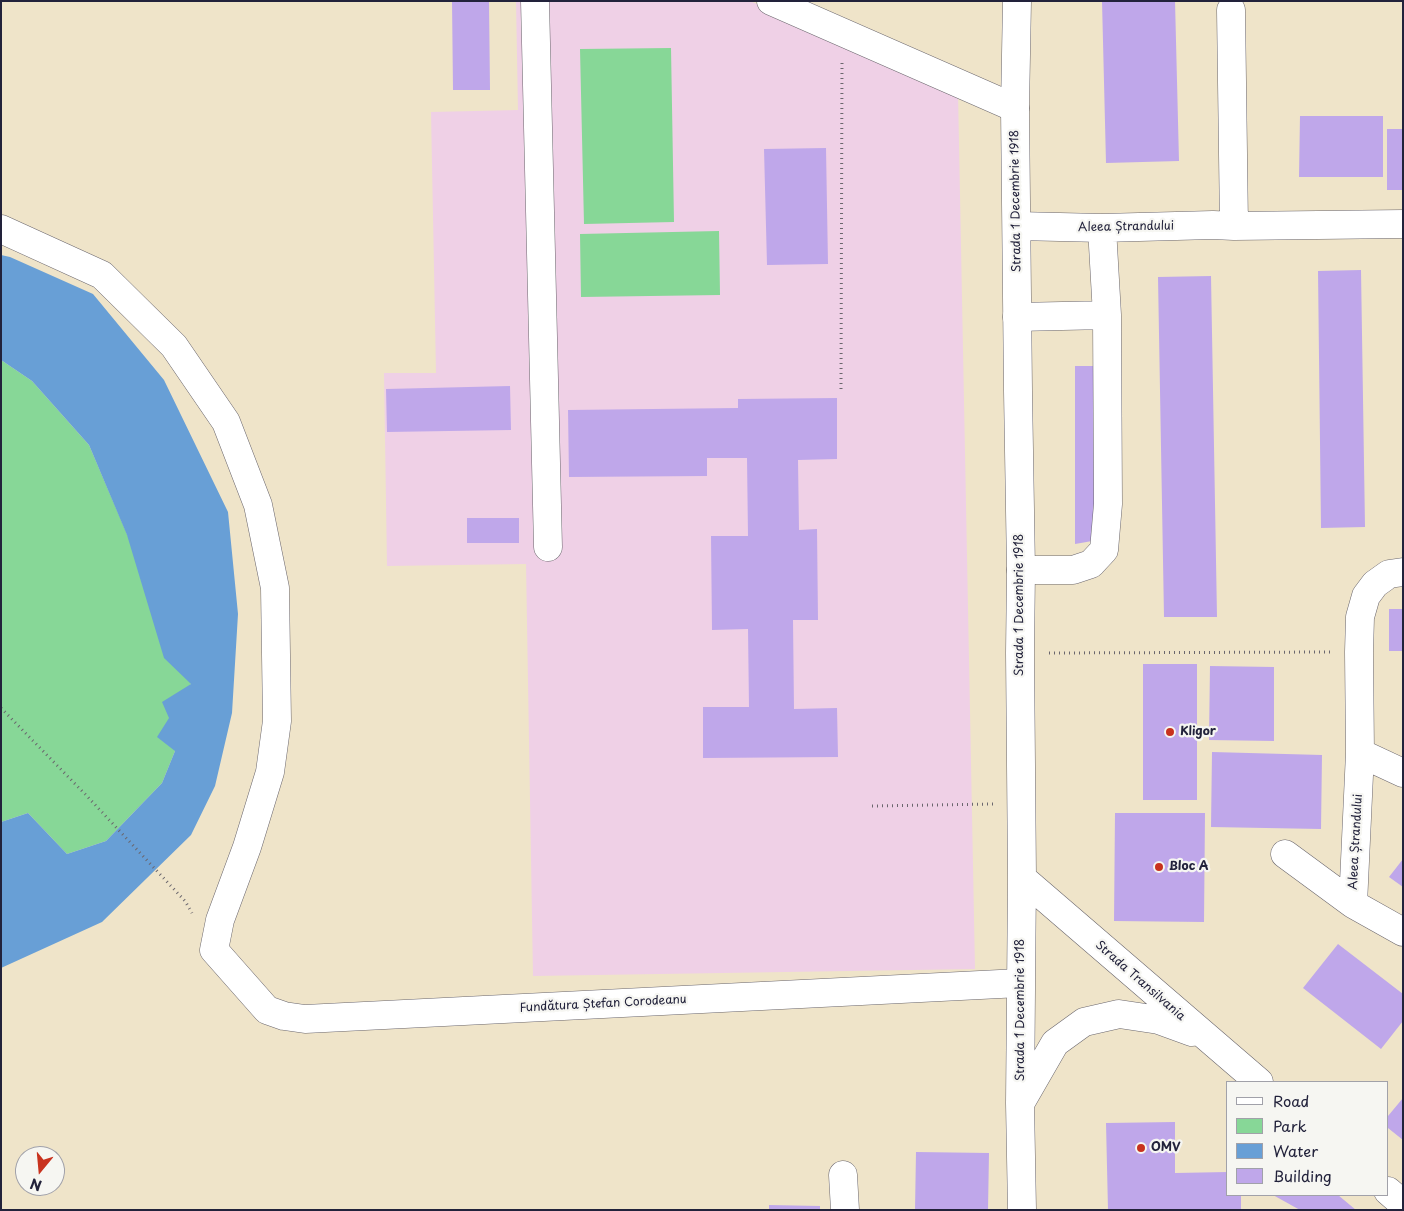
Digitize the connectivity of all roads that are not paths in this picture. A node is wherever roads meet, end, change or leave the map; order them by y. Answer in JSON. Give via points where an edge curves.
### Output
{"nodes":[{"id":1,"x":535,"y":1,"type":"edge"},
{"id":2,"x":771,"y":1,"type":"edge"},
{"id":3,"x":1017,"y":1,"type":"edge"},
{"id":4,"x":1231,"y":10,"type":"dead end"},
{"id":5,"x":1015,"y":108,"type":"junction"},
{"id":6,"x":1403,"y":224,"type":"edge"},
{"id":7,"x":1017,"y":226,"type":"junction"},
{"id":8,"x":1234,"y":226,"type":"junction"},
{"id":9,"x":1102,"y":228,"type":"junction"},
{"id":10,"x":1,"y":229,"type":"edge"},
{"id":11,"x":1107,"y":315,"type":"junction"},
{"id":12,"x":1017,"y":317,"type":"junction"},
{"id":13,"x":548,"y":547,"type":"dead end"},
{"id":14,"x":1021,"y":570,"type":"junction"},
{"id":15,"x":1403,"y":572,"type":"edge"},
{"id":16,"x":1360,"y":754,"type":"junction"},
{"id":17,"x":1403,"y":773,"type":"edge"},
{"id":18,"x":1285,"y":854,"type":"dead end"},
{"id":19,"x":1022,"y":878,"type":"junction"},
{"id":20,"x":1353,"y":904,"type":"junction"},
{"id":21,"x":1403,"y":932,"type":"edge"},
{"id":22,"x":1020,"y":983,"type":"junction"},
{"id":23,"x":1206,"y":1038,"type":"junction"},
{"id":24,"x":1258,"y":1081,"type":"edge"},
{"id":25,"x":1020,"y":1103,"type":"junction"},
{"id":26,"x":843,"y":1175,"type":"dead end"},
{"id":27,"x":1389,"y":1192,"type":"edge"},
{"id":28,"x":1403,"y":1204,"type":"edge"},
{"id":29,"x":844,"y":1210,"type":"edge"},
{"id":30,"x":1022,"y":1210,"type":"edge"}],
"edges":[{"from":1,"to":13,"type":"street"},
{"from":2,"to":5,"type":"street"},
{"from":3,"to":5,"type":"street","name":"Strada 1 Decembrie 1918"},
{"from":4,"to":8,"type":"street"},
{"from":5,"to":7,"type":"street","name":"Strada 1 Decembrie 1918"},
{"from":6,"to":8,"type":"street","name":"Aleea Ștrandului"},
{"from":7,"to":9,"type":"street","name":"Aleea Ștrandului"},
{"from":7,"to":12,"type":"street","name":"Strada 1 Decembrie 1918"},
{"from":8,"to":9,"type":"street","name":"Aleea Ștrandului"},
{"from":9,"to":11,"type":"street"},
{"from":10,"to":22,"type":"street","name":"Fundătura Ștefan Corodeanu","via":[[102,275],[174,346],[226,422],[258,505],[275,588],[277,721],[270,772],[220,920],[214,950],[267,1010],[305,1018]]},
{"from":11,"to":12,"type":"street"},
{"from":11,"to":14,"type":"street","via":[[1108,504],[1104,550],[1091,564],[1073,570]]},
{"from":12,"to":14,"type":"street","name":"Strada 1 Decembrie 1918"},
{"from":14,"to":19,"type":"street","name":"Strada 1 Decembrie 1918"},
{"from":15,"to":16,"type":"street","name":"Aleea Ștrandului","via":[[1389,574],[1375,584],[1366,596],[1360,617]]},
{"from":16,"to":17,"type":"street"},
{"from":16,"to":20,"type":"street","name":"Aleea Ștrandului"},
{"from":18,"to":20,"type":"street"},
{"from":19,"to":22,"type":"street","name":"Strada 1 Decembrie 1918"},
{"from":19,"to":23,"type":"street","name":"Strada Transilvania"},
{"from":20,"to":21,"type":"street","name":"Aleea Ștrandului"},
{"from":22,"to":25,"type":"street","name":"Strada 1 Decembrie 1918"},
{"from":23,"to":24,"type":"street","name":"Strada Transilvania"},
{"from":23,"to":25,"type":"street","via":[[1159,1020],[1119,1014],[1084,1022],[1056,1043]]},
{"from":25,"to":30,"type":"street","name":"Strada 1 Decembrie 1918"},
{"from":26,"to":29,"type":"street"},
{"from":27,"to":28,"type":"street"}]}
